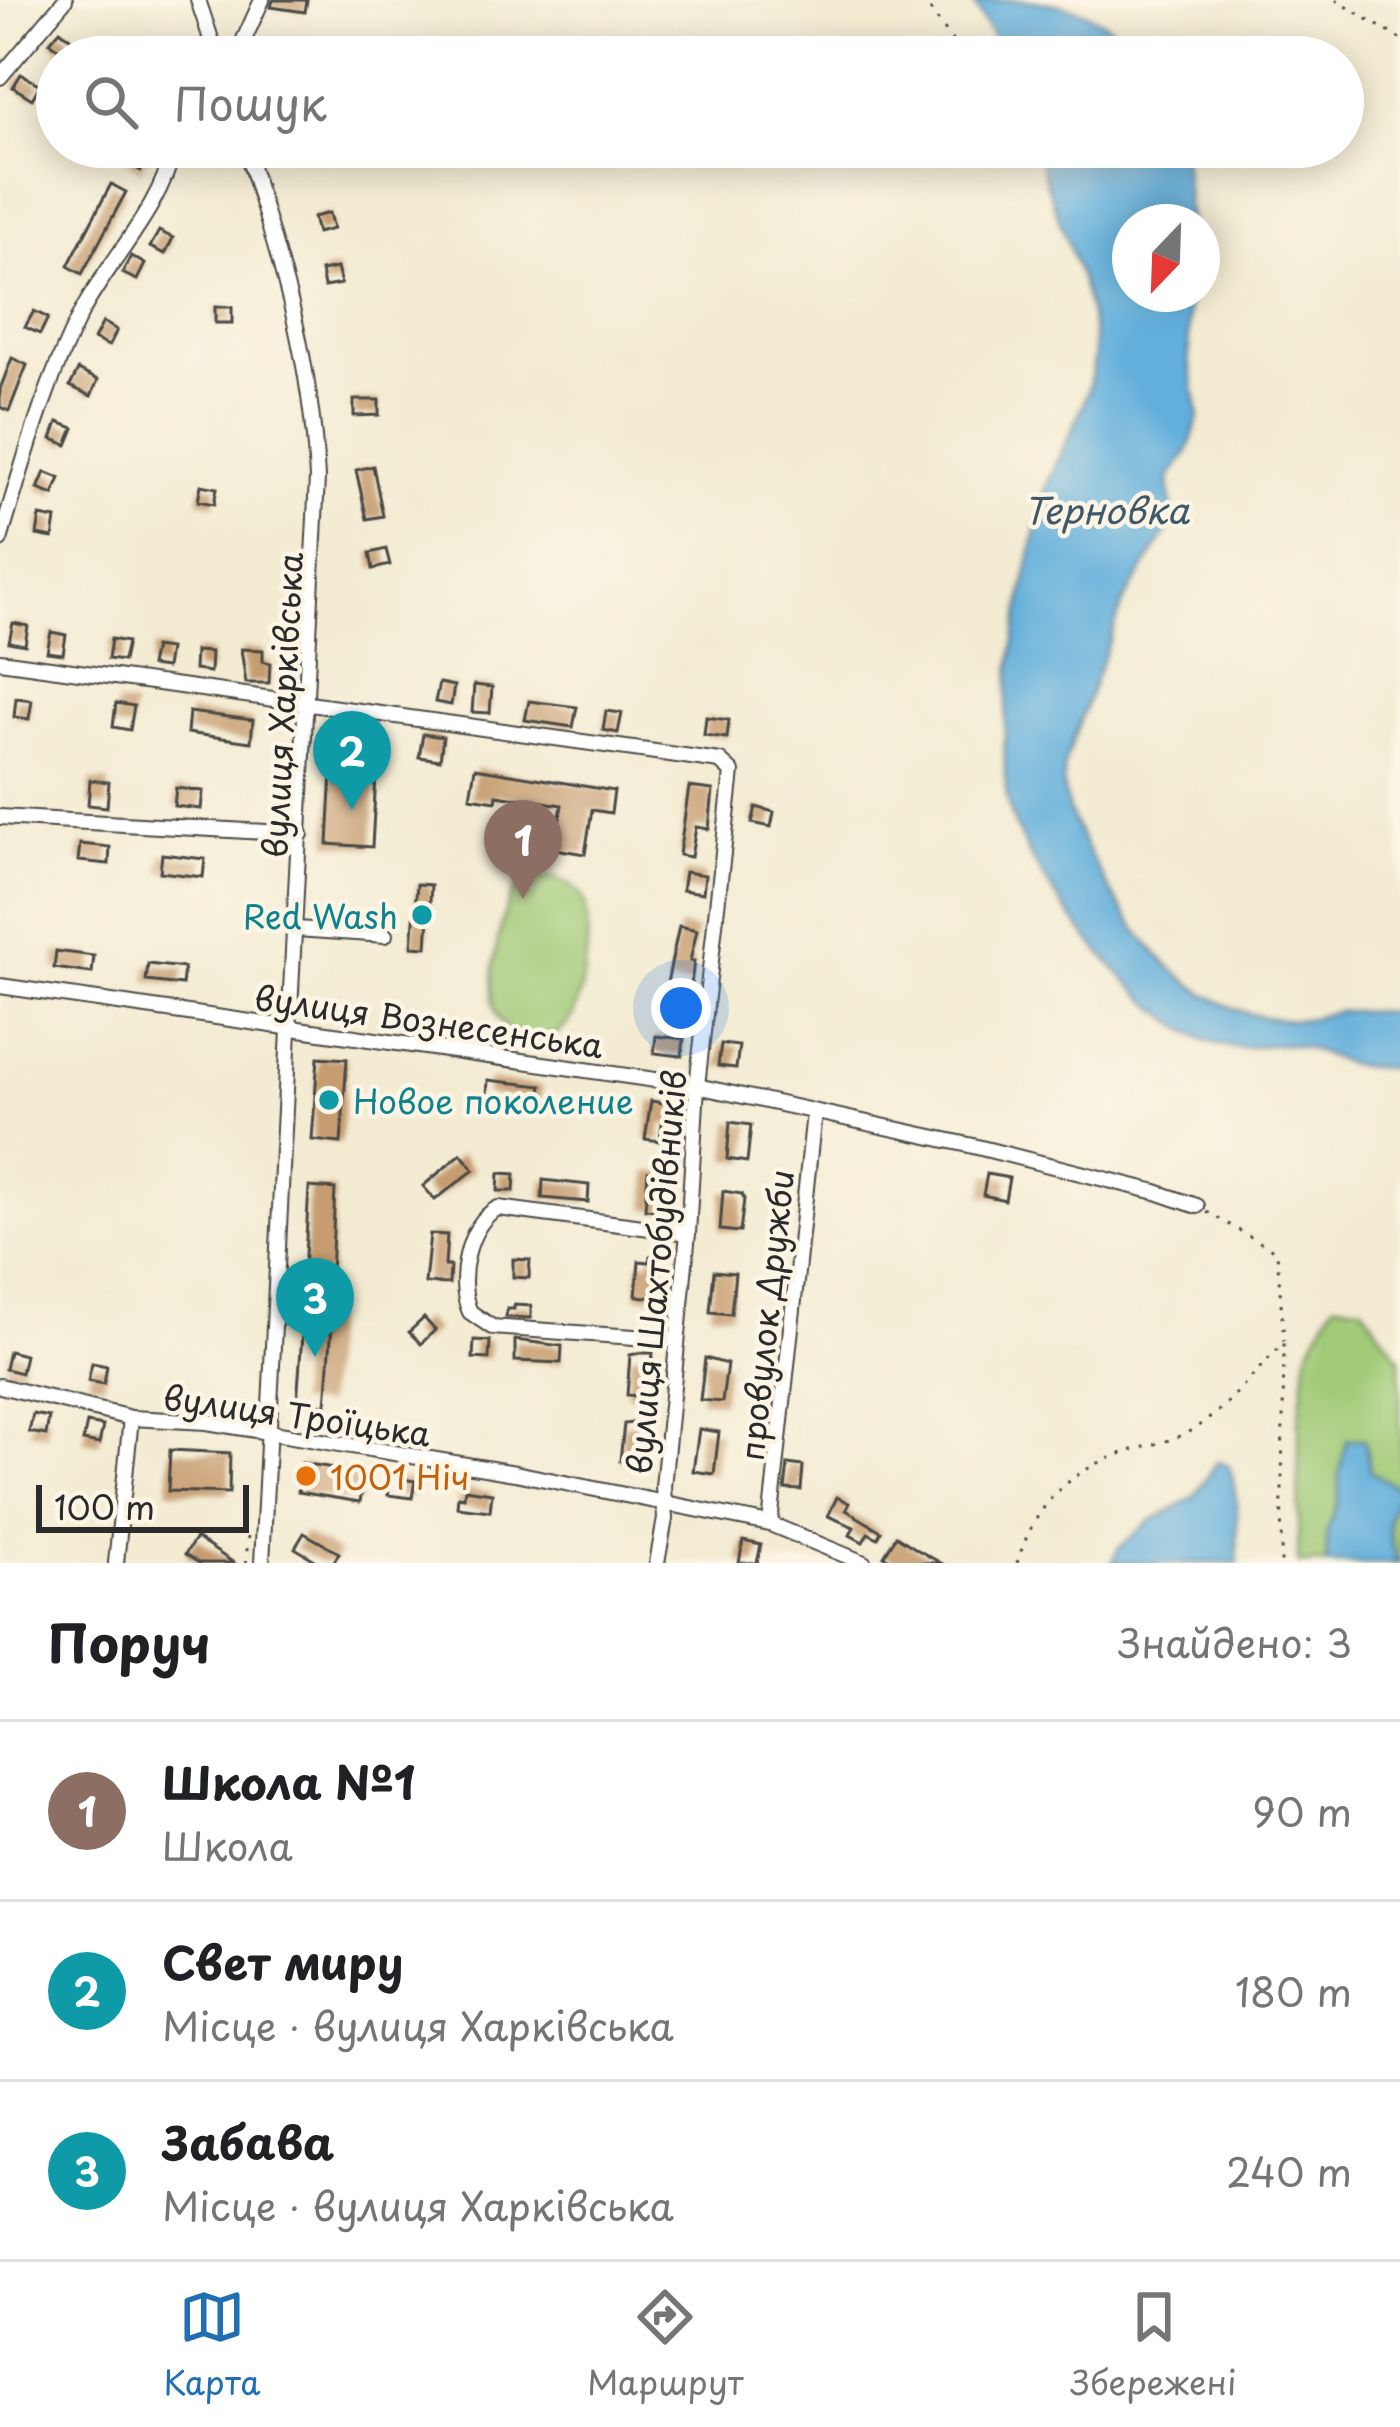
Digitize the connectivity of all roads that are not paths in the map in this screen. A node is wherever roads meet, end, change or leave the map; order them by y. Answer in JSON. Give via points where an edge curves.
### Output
{"nodes":[{"id":1,"x":65,"y":0,"type":"edge"},
{"id":2,"x":199,"y":0,"type":"edge"},
{"id":3,"x":262,"y":0,"type":"edge"},
{"id":4,"x":210,"y":36,"type":"edge"},
{"id":5,"x":246,"y":36,"type":"edge"},
{"id":6,"x":0,"y":77,"type":"edge"},
{"id":7,"x":167,"y":168,"type":"edge"},
{"id":8,"x":252,"y":168,"type":"edge"},
{"id":9,"x":0,"y":540,"type":"edge"},
{"id":10,"x":0,"y":661,"type":"edge"},
{"id":11,"x":308,"y":701,"type":"junction"},
{"id":12,"x":0,"y":818,"type":"edge"},
{"id":13,"x":301,"y":834,"type":"junction"},
{"id":14,"x":296,"y":929,"type":"junction"},
{"id":15,"x":386,"y":935,"type":"dead end"},
{"id":16,"x":0,"y":986,"type":"edge"},
{"id":17,"x":290,"y":1027,"type":"junction"},
{"id":18,"x":697,"y":1086,"type":"junction"},
{"id":19,"x":814,"y":1113,"type":"junction"},
{"id":20,"x":1197,"y":1206,"type":"road end"},
{"id":21,"x":688,"y":1233,"type":"junction"},
{"id":22,"x":677,"y":1340,"type":"junction"},
{"id":23,"x":0,"y":1386,"type":"edge"},
{"id":24,"x":131,"y":1418,"type":"junction"},
{"id":25,"x":269,"y":1435,"type":"junction"},
{"id":26,"x":664,"y":1502,"type":"junction"},
{"id":27,"x":770,"y":1524,"type":"junction"},
{"id":28,"x":116,"y":1563,"type":"edge"},
{"id":29,"x":262,"y":1563,"type":"edge"},
{"id":30,"x":657,"y":1563,"type":"edge"},
{"id":31,"x":864,"y":1563,"type":"edge"}],
"edges":[{"from":1,"to":6,"type":"street"},
{"from":2,"to":4,"type":"street"},
{"from":3,"to":5,"type":"street"},
{"from":7,"to":9,"type":"street","via":[[57,363]]},
{"from":8,"to":11,"type":"street","name":"вулиця Харківська","via":[[311,391],[318,522]]},
{"from":10,"to":11,"type":"street"},
{"from":11,"to":13,"type":"street","name":"вулиця Харківська"},
{"from":11,"to":18,"type":"street","name":"вулиця Шахтобудівників","via":[[720,761],[733,772]]},
{"from":12,"to":13,"type":"street"},
{"from":13,"to":14,"type":"street","name":"вулиця Харківська"},
{"from":14,"to":15,"type":"street"},
{"from":14,"to":17,"type":"street","name":"вулиця Харківська"},
{"from":16,"to":17,"type":"street","name":"вулиця Вознесенська"},
{"from":17,"to":18,"type":"street","name":"вулиця Вознесенська"},
{"from":17,"to":25,"type":"street","name":"вулиця Харківська"},
{"from":18,"to":19,"type":"street","name":"вулиця Вознесенська"},
{"from":18,"to":21,"type":"street","name":"вулиця Шахтобудівників"},
{"from":19,"to":20,"type":"street","name":"вулиця Вознесенська"},
{"from":19,"to":27,"type":"street","name":"провулок Дружби"},
{"from":21,"to":22,"type":"street","name":"вулиця Шахтобудівників"},
{"from":21,"to":22,"type":"street","via":[[497,1208],[475,1233],[465,1287],[470,1312],[492,1328]]},
{"from":22,"to":26,"type":"street","name":"вулиця Шахтобудівників"},
{"from":23,"to":24,"type":"street","name":"вулиця Троїцька"},
{"from":24,"to":25,"type":"street","name":"вулиця Троїцька"},
{"from":24,"to":28,"type":"street"},
{"from":25,"to":26,"type":"street","name":"вулиця Троїцька"},
{"from":25,"to":29,"type":"street","name":"вулиця Харківська"},
{"from":26,"to":27,"type":"street","name":"вулиця Троїцька"},
{"from":26,"to":30,"type":"street","name":"вулиця Шахтобудівників"},
{"from":27,"to":31,"type":"street","name":"вулиця Троїцька"}]}
